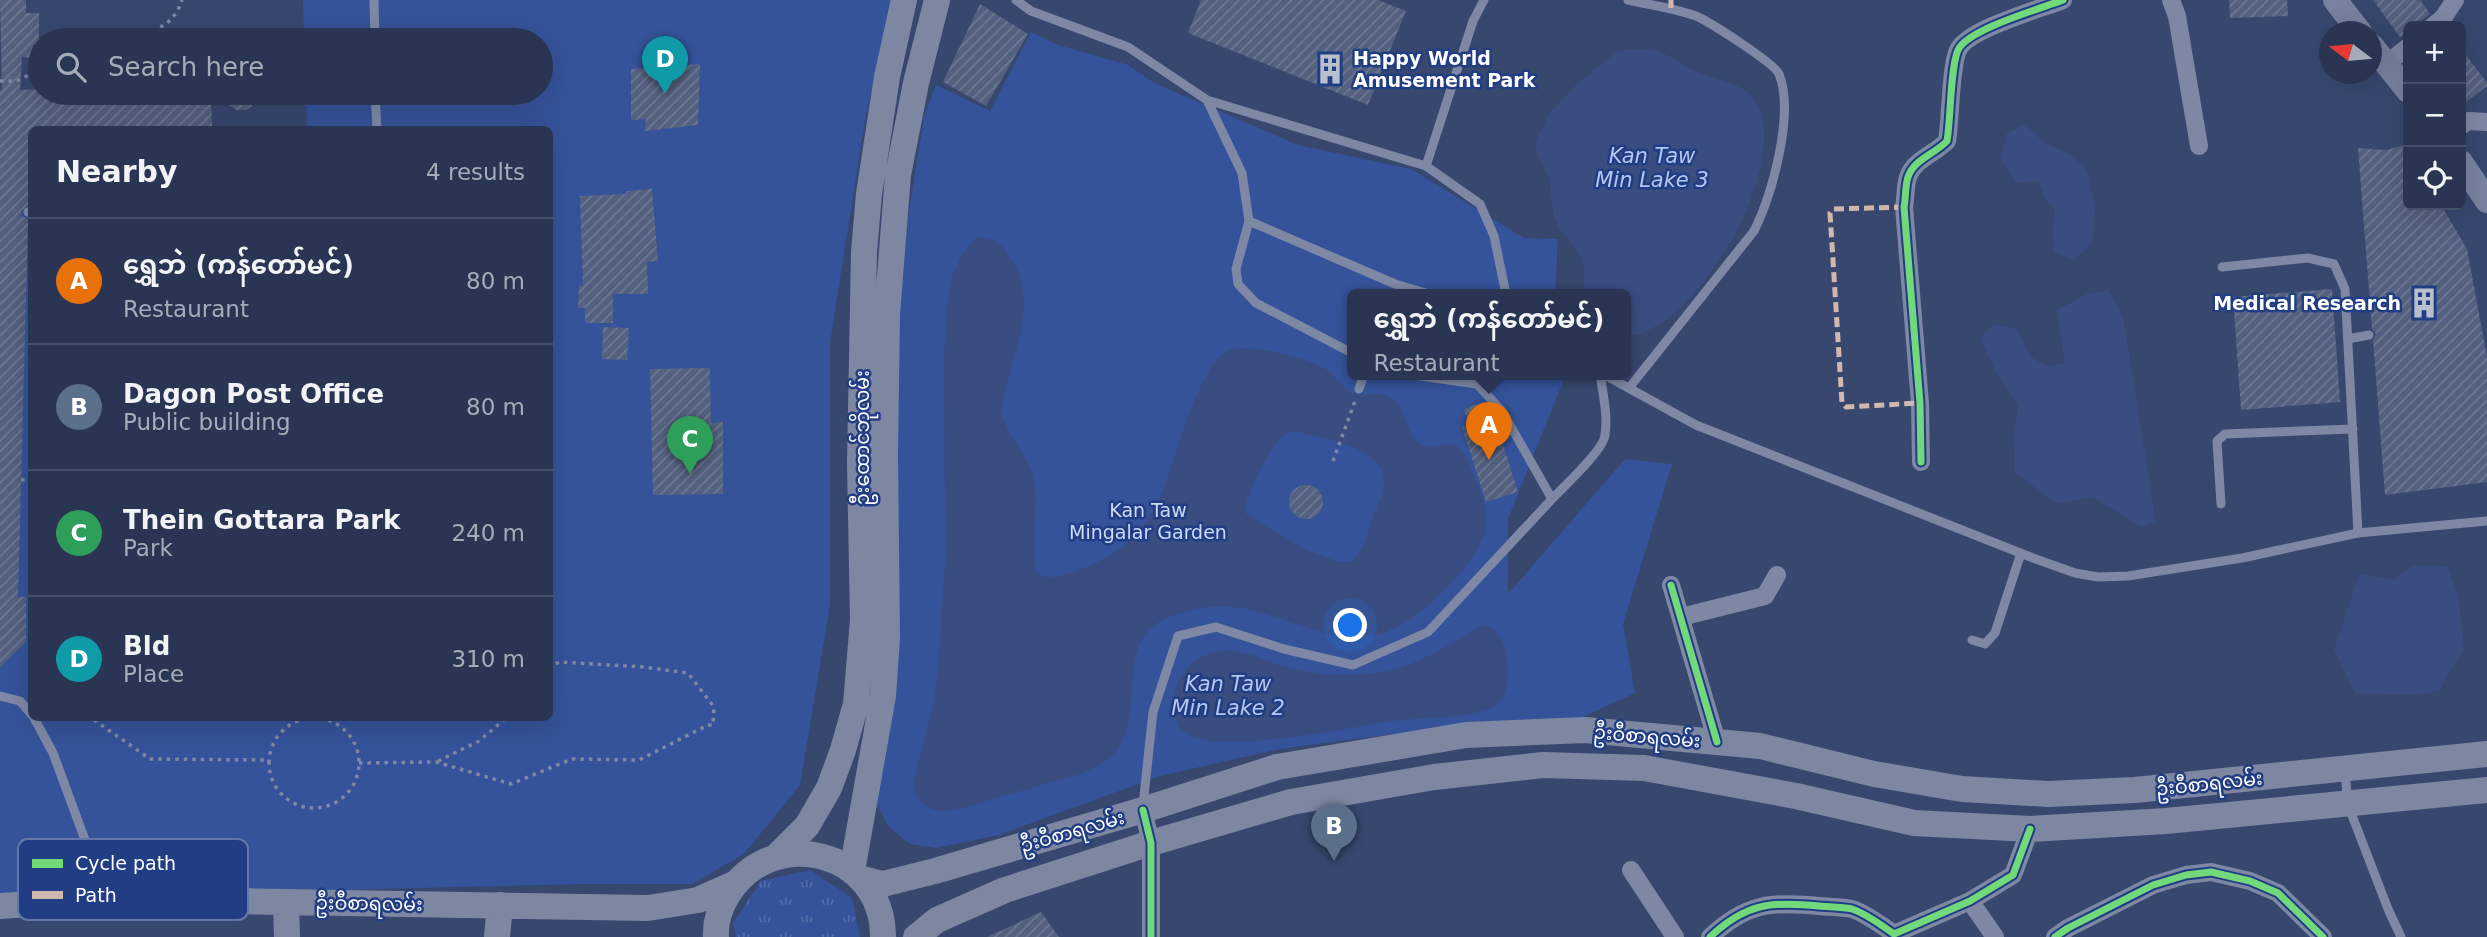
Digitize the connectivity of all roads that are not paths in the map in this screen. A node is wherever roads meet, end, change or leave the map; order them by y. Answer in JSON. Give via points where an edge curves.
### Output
{"nodes":[{"id":1,"x":374,"y":0,"type":"edge"},
{"id":2,"x":904,"y":0,"type":"edge"},
{"id":3,"x":937,"y":0,"type":"edge"},
{"id":4,"x":951,"y":0,"type":"edge"},
{"id":5,"x":1016,"y":0,"type":"edge"},
{"id":6,"x":1485,"y":0,"type":"edge"},
{"id":7,"x":1628,"y":0,"type":"edge"},
{"id":8,"x":2063,"y":0,"type":"edge"},
{"id":9,"x":2171,"y":0,"type":"edge"},
{"id":10,"x":2335,"y":0,"type":"edge"},
{"id":11,"x":2455,"y":0,"type":"edge"},
{"id":12,"x":2351,"y":21,"type":"edge"},
{"id":13,"x":2440,"y":21,"type":"edge"},
{"id":14,"x":374,"y":28,"type":"edge"},
{"id":15,"x":2403,"y":48,"type":"edge"},
{"id":16,"x":2382,"y":54,"type":"edge"},
{"id":17,"x":2382,"y":59,"type":"edge"},
{"id":18,"x":2403,"y":85,"type":"edge"},
{"id":19,"x":1208,"y":100,"type":"junction"},
{"id":20,"x":376,"y":105,"type":"edge"},
{"id":21,"x":2466,"y":122,"type":"edge"},
{"id":22,"x":2487,"y":122,"type":"edge"},
{"id":23,"x":377,"y":126,"type":"edge"},
{"id":24,"x":2199,"y":146,"type":"dead end"},
{"id":25,"x":1426,"y":166,"type":"junction"},
{"id":26,"x":2466,"y":170,"type":"edge"},
{"id":27,"x":898,"y":175,"type":"junction"},
{"id":28,"x":2487,"y":201,"type":"edge"},
{"id":29,"x":1249,"y":221,"type":"junction"},
{"id":30,"x":2222,"y":267,"type":"dead end"},
{"id":31,"x":1394,"y":289,"type":"edge"},
{"id":32,"x":1505,"y":289,"type":"edge"},
{"id":33,"x":2369,"y":335,"type":"dead end"},
{"id":34,"x":2348,"y":339,"type":"junction"},
{"id":35,"x":1347,"y":350,"type":"edge"},
{"id":36,"x":1362,"y":380,"type":"edge"},
{"id":37,"x":1448,"y":380,"type":"edge"},
{"id":38,"x":1603,"y":380,"type":"edge"},
{"id":39,"x":1614,"y":380,"type":"edge"},
{"id":40,"x":1629,"y":388,"type":"junction"},
{"id":41,"x":1359,"y":389,"type":"road end"},
{"id":42,"x":2353,"y":429,"type":"junction"},
{"id":43,"x":1922,"y":462,"type":"dead end"},
{"id":44,"x":1552,"y":499,"type":"junction"},
{"id":45,"x":2221,"y":504,"type":"dead end"},
{"id":46,"x":2487,"y":520,"type":"edge"},
{"id":47,"x":2358,"y":534,"type":"junction"},
{"id":48,"x":2021,"y":553,"type":"junction"},
{"id":49,"x":1777,"y":576,"type":"dead end"},
{"id":50,"x":1671,"y":585,"type":"dead end"},
{"id":51,"x":1681,"y":617,"type":"junction"},
{"id":52,"x":1972,"y":640,"type":"dead end"},
{"id":53,"x":0,"y":695,"type":"edge"},
{"id":54,"x":28,"y":710,"type":"edge"},
{"id":55,"x":37,"y":721,"type":"edge"},
{"id":56,"x":1522,"y":733,"type":"junction"},
{"id":57,"x":1728,"y":744,"type":"junction"},
{"id":58,"x":2487,"y":754,"type":"edge"},
{"id":59,"x":2387,"y":765,"type":"junction"},
{"id":60,"x":1525,"y":767,"type":"junction"},
{"id":61,"x":2345,"y":769,"type":"junction"},
{"id":62,"x":1734,"y":784,"type":"junction"},
{"id":63,"x":2487,"y":790,"type":"edge"},
{"id":64,"x":2020,"y":791,"type":"junction"},
{"id":65,"x":2390,"y":801,"type":"junction"},
{"id":66,"x":2348,"y":805,"type":"junction"},
{"id":67,"x":1143,"y":810,"type":"junction"},
{"id":68,"x":2024,"y":829,"type":"junction"},
{"id":69,"x":85,"y":839,"type":"edge"},
{"id":70,"x":1151,"y":843,"type":"junction"},
{"id":71,"x":776,"y":857,"type":"junction"},
{"id":72,"x":1632,"y":870,"type":"dead end"},
{"id":73,"x":858,"y":875,"type":"junction"},
{"id":74,"x":734,"y":884,"type":"junction"},
{"id":75,"x":248,"y":901,"type":"edge"},
{"id":76,"x":1970,"y":901,"type":"junction"},
{"id":77,"x":286,"y":902,"type":"junction"},
{"id":78,"x":18,"y":905,"type":"edge"},
{"id":79,"x":500,"y":905,"type":"junction"},
{"id":80,"x":0,"y":906,"type":"edge"},
{"id":81,"x":287,"y":937,"type":"edge"},
{"id":82,"x":498,"y":937,"type":"edge"},
{"id":83,"x":716,"y":937,"type":"edge"},
{"id":84,"x":883,"y":937,"type":"edge"},
{"id":85,"x":916,"y":937,"type":"edge"},
{"id":86,"x":1151,"y":937,"type":"edge"},
{"id":87,"x":1675,"y":937,"type":"edge"},
{"id":88,"x":1710,"y":937,"type":"edge"},
{"id":89,"x":1995,"y":937,"type":"edge"},
{"id":90,"x":2055,"y":937,"type":"edge"},
{"id":91,"x":2323,"y":937,"type":"edge"},
{"id":92,"x":2401,"y":937,"type":"edge"}],
"edges":[{"from":1,"to":14,"type":"lane"},
{"from":2,"to":71,"type":"main road","name":"ဦးထောင်ဘိုလမ်း","via":[[883,100],[864,251],[863,620],[856,704],[828,788],[807,826]]},
{"from":3,"to":27,"type":"main road","name":"ဦးထောင်ဘိုလမ်း"},
{"from":4,"to":27,"type":"main road"},
{"from":5,"to":19,"type":"lane","via":[[1031,11],[1128,47]]},
{"from":6,"to":25,"type":"lane","via":[[1473,21]]},
{"from":7,"to":40,"type":"lane","via":[[1698,17],[1769,62],[1778,72],[1784,93],[1784,129],[1754,231]]},
{"from":8,"to":43,"type":"street","via":[[1965,40],[1956,58],[1947,141],[1918,162],[1908,178],[1904,206]]},
{"from":9,"to":24,"type":"street"},
{"from":10,"to":12,"type":"main road"},
{"from":11,"to":13,"type":"street"},
{"from":15,"to":16,"type":"street"},
{"from":17,"to":18,"type":"main road"},
{"from":19,"to":25,"type":"lane"},
{"from":19,"to":29,"type":"lane","via":[[1242,173]]},
{"from":20,"to":23,"type":"lane"},
{"from":21,"to":22,"type":"street"},
{"from":25,"to":32,"type":"lane","via":[[1480,204],[1494,236]]},
{"from":26,"to":28,"type":"main road"},
{"from":27,"to":73,"type":"main road","name":"ဦးထောင်ဘိုလမ်း","via":[[887,314],[886,649]]},
{"from":29,"to":31,"type":"lane"},
{"from":29,"to":35,"type":"lane","via":[[1236,269],[1238,284],[1256,303]]},
{"from":30,"to":34,"type":"lane","via":[[2308,258],[2334,264],[2345,289]]},
{"from":33,"to":34,"type":"lane"},
{"from":34,"to":42,"type":"lane"},
{"from":36,"to":41,"type":"lane"},
{"from":37,"to":44,"type":"lane","via":[[1476,384],[1502,411]]},
{"from":38,"to":44,"type":"lane","via":[[1605,439]]},
{"from":39,"to":40,"type":"lane"},
{"from":40,"to":48,"type":"lane","via":[[1696,425]]},
{"from":42,"to":45,"type":"lane","via":[[2225,434],[2217,441]]},
{"from":42,"to":47,"type":"lane"},
{"from":44,"to":67,"type":"lane","via":[[1429,632],[1353,665],[1216,627],[1178,636],[1153,712]]},
{"from":46,"to":47,"type":"lane"},
{"from":47,"to":48,"type":"lane","via":[[2128,576],[2075,573]]},
{"from":48,"to":52,"type":"lane","via":[[1994,633],[1985,644]]},
{"from":49,"to":51,"type":"street","via":[[1765,596]]},
{"from":50,"to":51,"type":"street"},
{"from":51,"to":57,"type":"street"},
{"from":53,"to":54,"type":"lane","via":[[20,701]]},
{"from":55,"to":69,"type":"lane"},
{"from":56,"to":57,"type":"main road","name":"ဦးဝီစာရလမ်း","via":[[1585,730]]},
{"from":56,"to":60,"type":"main road"},
{"from":56,"to":67,"type":"main road","name":"ဦးဝီစာရလမ်း","via":[[1466,735],[1277,767]]},
{"from":57,"to":62,"type":"main road"},
{"from":57,"to":64,"type":"main road","name":"ဦးဝီစာရလမ်း","via":[[1759,746],[1874,774],[1962,789]]},
{"from":58,"to":59,"type":"main road","name":"ဦးဝီစာရလမ်း"},
{"from":59,"to":61,"type":"main road","name":"ဦးဝီစာရလမ်း"},
{"from":59,"to":65,"type":"main road"},
{"from":60,"to":62,"type":"main road","name":"ဦးဝီစာရလမ်း","via":[[1644,768]]},
{"from":60,"to":70,"type":"main road","name":"ဦးဝီစာရလမ်း","via":[[1434,777],[1291,802]]},
{"from":61,"to":64,"type":"main road","name":"ဦးဝီစာရလမ်း","via":[[2135,790]]},
{"from":61,"to":66,"type":"lane"},
{"from":62,"to":68,"type":"main road","name":"ဦးဝီစာရလမ်း","via":[[1914,823]]},
{"from":63,"to":65,"type":"main road","name":"ဦးဝီစာရလမ်း"},
{"from":64,"to":68,"type":"main road"},
{"from":65,"to":66,"type":"main road","name":"ဦးဝီစာရလမ်း"},
{"from":66,"to":68,"type":"main road","name":"ဦးဝီစာရလမ်း"},
{"from":66,"to":92,"type":"lane"},
{"from":67,"to":70,"type":"street"},
{"from":67,"to":73,"type":"main road","name":"ဦးဝီစာရလမ်း","via":[[883,884]]},
{"from":68,"to":76,"type":"street","via":[[2013,875]]},
{"from":70,"to":85,"type":"main road","name":"ဦးဝီစာရလမ်း","via":[[1005,890],[937,920]]},
{"from":70,"to":86,"type":"street"},
{"from":71,"to":73,"type":"main road","via":[[816,855]]},
{"from":71,"to":74,"type":"main road","name":"ဦးဝီစာရလမ်း","via":[[753,867]]},
{"from":72,"to":87,"type":"street"},
{"from":73,"to":84,"type":"main road","via":[[878,907]]},
{"from":74,"to":79,"type":"main road","name":"ဦးဝီစာရလမ်း","via":[[698,900],[648,908]]},
{"from":74,"to":83,"type":"main road","via":[[722,906]]},
{"from":75,"to":77,"type":"main road","name":"ဦးဝီစာရလမ်း"},
{"from":76,"to":88,"type":"street","via":[[1894,934],[1852,909],[1783,902],[1752,908]]},
{"from":76,"to":89,"type":"street"},
{"from":77,"to":79,"type":"main road","name":"ဦးဝီစာရလမ်း"},
{"from":77,"to":81,"type":"main road"},
{"from":78,"to":80,"type":"main road","name":"ဦးဝီစာရလမ်း"},
{"from":79,"to":82,"type":"main road"},
{"from":90,"to":91,"type":"street","via":[[2153,885],[2211,872],[2278,893]]}]}
